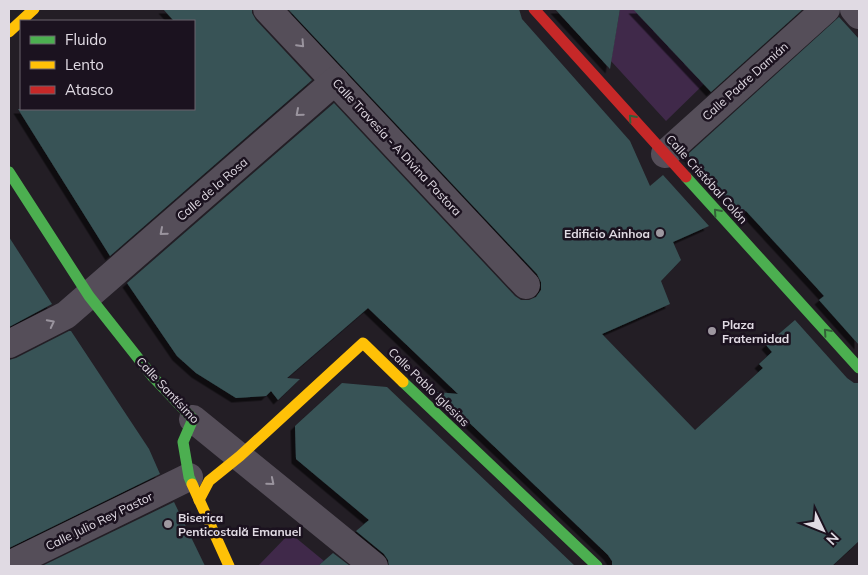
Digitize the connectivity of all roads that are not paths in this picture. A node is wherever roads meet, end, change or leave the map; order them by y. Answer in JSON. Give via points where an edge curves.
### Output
{"nodes":[{"id":1,"x":34,"y":9,"type":"edge"},
{"id":2,"x":267,"y":9,"type":"edge"},
{"id":3,"x":534,"y":9,"type":"edge"},
{"id":4,"x":826,"y":9,"type":"edge"},
{"id":5,"x":854,"y":9,"type":"edge"},
{"id":6,"x":859,"y":15,"type":"edge"},
{"id":7,"x":22,"y":20,"type":"edge"},
{"id":8,"x":20,"y":22,"type":"edge"},
{"id":9,"x":9,"y":32,"type":"edge"},
{"id":10,"x":335,"y":81,"type":"junction"},
{"id":11,"x":665,"y":154,"type":"junction"},
{"id":12,"x":9,"y":172,"type":"edge"},
{"id":13,"x":526,"y":286,"type":"dead end"},
{"id":14,"x":89,"y":296,"type":"junction"},
{"id":15,"x":9,"y":344,"type":"edge"},
{"id":16,"x":859,"y":368,"type":"edge"},
{"id":17,"x":193,"y":419,"type":"junction"},
{"id":18,"x":240,"y":456,"type":"junction"},
{"id":19,"x":194,"y":488,"type":"junction"},
{"id":20,"x":9,"y":564,"type":"edge"},
{"id":21,"x":229,"y":566,"type":"edge"},
{"id":22,"x":374,"y":566,"type":"edge"},
{"id":23,"x":597,"y":566,"type":"edge"}],
"edges":[{"from":1,"to":7,"type":"street"},
{"from":2,"to":10,"type":"street","name":"Calle Travesía - A Divina Pastora","one_way":true},
{"from":11,"to":3,"type":"street","name":"Calle Cristóbal Colón","one_way":true},
{"from":4,"to":11,"type":"street","name":"Calle Padre Damián"},
{"from":5,"to":6,"type":"street"},
{"from":8,"to":9,"type":"street"},
{"from":10,"to":13,"type":"street","name":"Calle Travesía - A Divina Pastora"},
{"from":10,"to":14,"type":"street","name":"Calle de la Rosa","one_way":true},
{"from":16,"to":11,"type":"street","name":"Calle Cristóbal Colón","one_way":true},
{"from":12,"to":14,"type":"street","name":"Calle Santísimo"},
{"from":15,"to":14,"type":"street","name":"Calle de la Rosa","one_way":true,"via":[[66,315]]},
{"from":14,"to":17,"type":"street","name":"Calle Santísimo","via":[[153,377]]},
{"from":17,"to":18,"type":"street","name":"Calle Santísimo"},
{"from":17,"to":19,"type":"street","via":[[183,442]]},
{"from":18,"to":19,"type":"street","via":[[209,481]]},
{"from":18,"to":22,"type":"street","name":"Calle Santísimo","one_way":true},
{"from":18,"to":23,"type":"street","name":"Calle Pablo Iglesias","via":[[362,343]]},
{"from":19,"to":20,"type":"street","name":"Calle Julio Rey Pastor"},
{"from":19,"to":21,"type":"street"}]}
